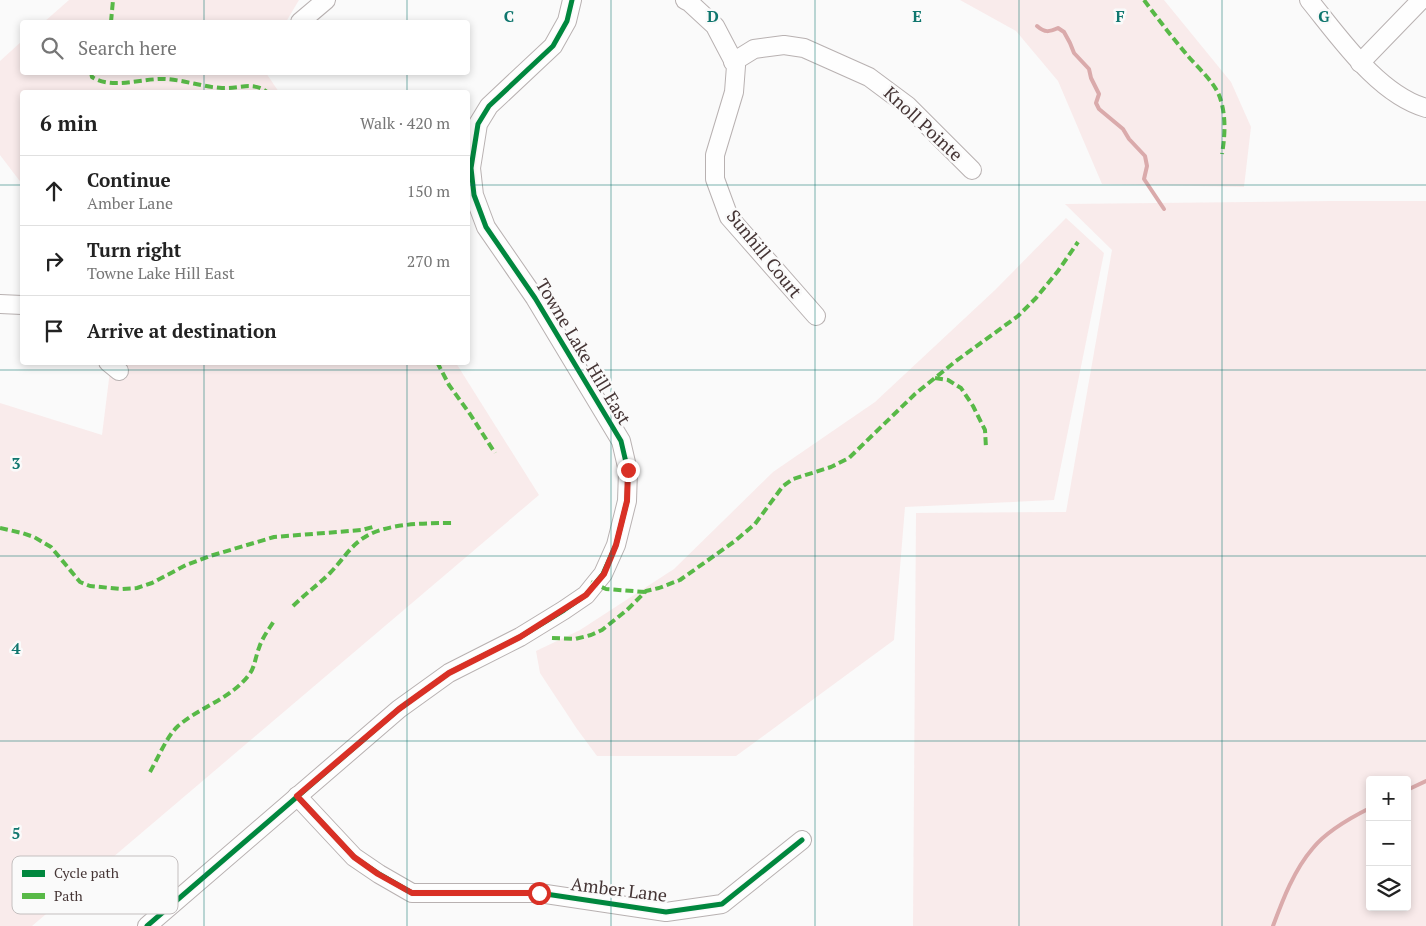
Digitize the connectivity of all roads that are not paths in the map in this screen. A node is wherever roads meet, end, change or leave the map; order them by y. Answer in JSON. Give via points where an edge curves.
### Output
{"nodes":[{"id":1,"x":326,"y":0,"type":"edge"},
{"id":2,"x":572,"y":0,"type":"edge"},
{"id":3,"x":685,"y":0,"type":"edge"},
{"id":4,"x":1309,"y":0,"type":"edge"},
{"id":5,"x":1421,"y":0,"type":"edge"},
{"id":6,"x":302,"y":20,"type":"edge"},
{"id":7,"x":734,"y":62,"type":"junction"},
{"id":8,"x":1360,"y":63,"type":"junction"},
{"id":9,"x":1426,"y":108,"type":"edge"},
{"id":10,"x":972,"y":170,"type":"dead end"},
{"id":11,"x":0,"y":304,"type":"edge"},
{"id":12,"x":20,"y":305,"type":"edge"},
{"id":13,"x":816,"y":316,"type":"dead end"},
{"id":14,"x":297,"y":796,"type":"junction"},
{"id":15,"x":802,"y":840,"type":"dead end"},
{"id":16,"x":178,"y":899,"type":"edge"},
{"id":17,"x":161,"y":914,"type":"edge"},
{"id":18,"x":147,"y":926,"type":"edge"}],
"edges":[{"from":1,"to":6,"type":"street"},
{"from":2,"to":14,"type":"street","name":"Towne Lake Hill East","via":[[567,21],[553,46],[489,106],[478,124],[471,168],[474,195],[486,226],[535,298],[621,441],[628,470],[627,501],[616,545],[604,574],[586,595],[520,637],[449,673],[399,709]]},
{"from":3,"to":7,"type":"street","name":"Sunhill Court","via":[[714,26]]},
{"from":4,"to":8,"type":"street"},
{"from":5,"to":8,"type":"street"},
{"from":7,"to":10,"type":"street","name":"Knoll Pointe","via":[[754,49],[784,45],[804,48],[869,77],[908,106]]},
{"from":7,"to":13,"type":"street","name":"Sunhill Court","via":[[734,92],[715,155],[715,179],[729,216]]},
{"from":8,"to":9,"type":"street","via":[[1386,87]]},
{"from":11,"to":12,"type":"street"},
{"from":14,"to":15,"type":"street","name":"Amber Lane","via":[[354,857],[412,893],[539,893],[666,912],[722,904]]},
{"from":14,"to":16,"type":"street","name":"Towne Lake Hill East"},
{"from":17,"to":18,"type":"street","name":"Towne Lake Hill East"}]}
